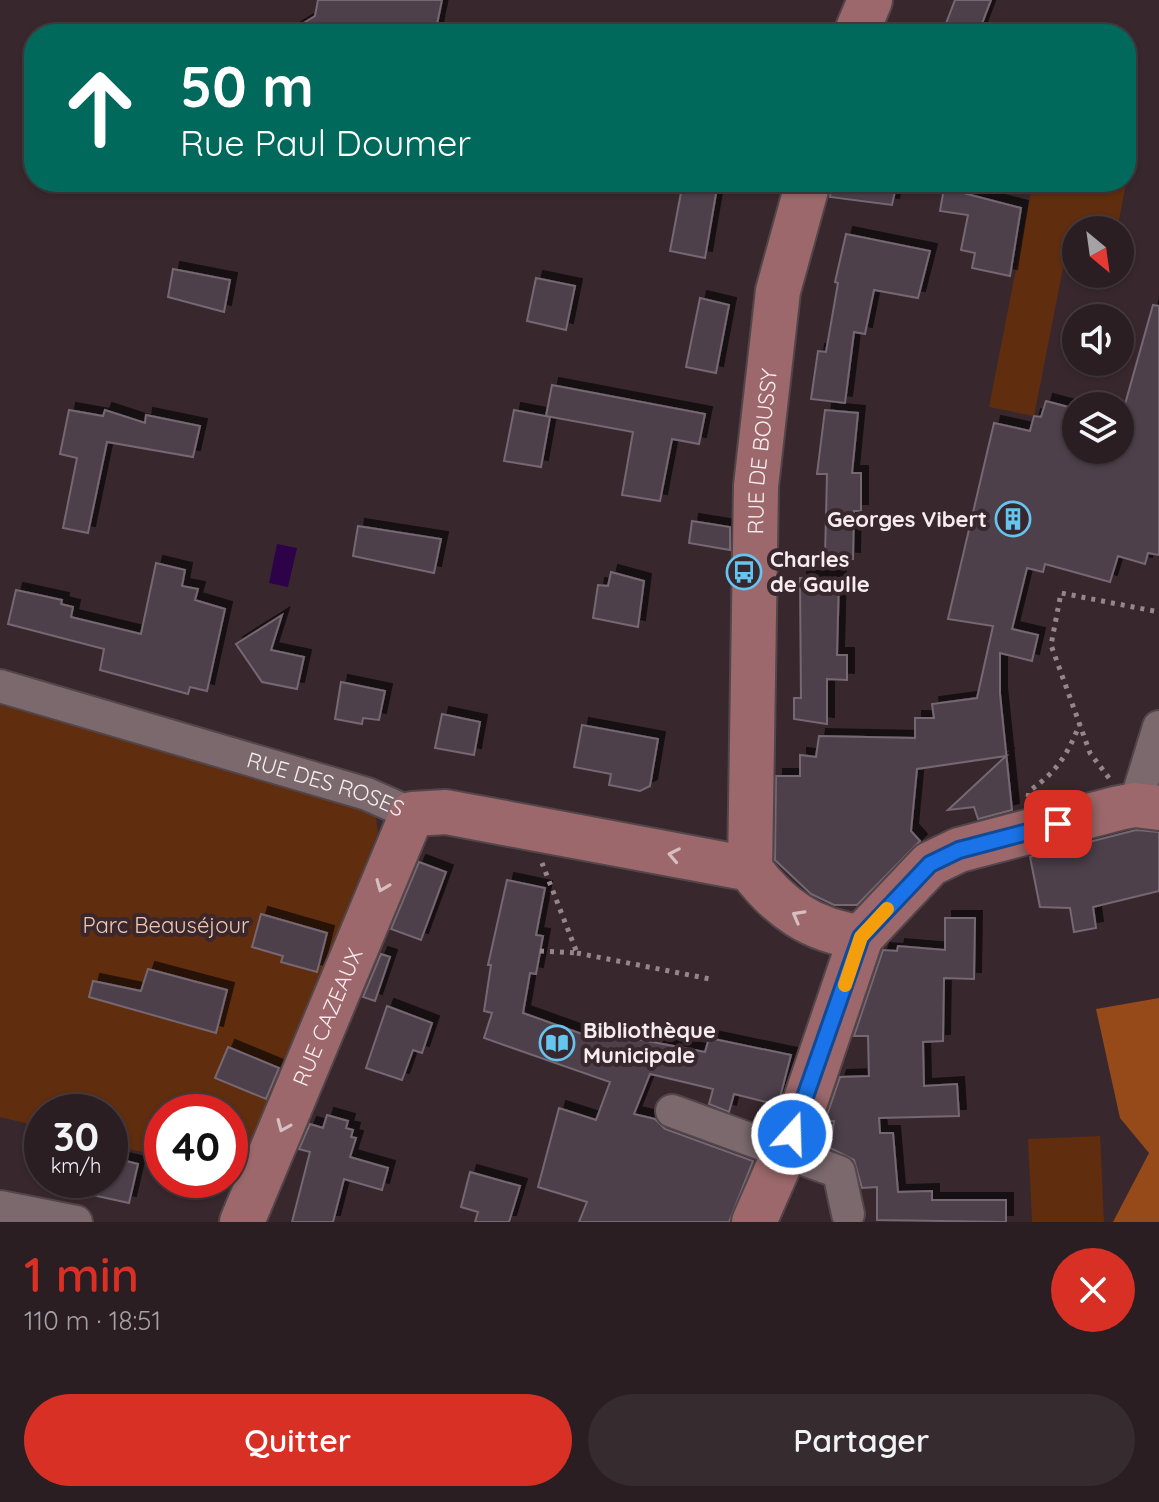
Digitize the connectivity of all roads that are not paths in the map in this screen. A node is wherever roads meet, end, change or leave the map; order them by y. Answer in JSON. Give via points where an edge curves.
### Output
{"nodes":[{"id":1,"x":870,"y":0,"type":"edge"},
{"id":2,"x":860,"y":24,"type":"edge"},
{"id":3,"x":805,"y":192,"type":"edge"},
{"id":4,"x":0,"y":686,"type":"edge"},
{"id":5,"x":1159,"y":727,"type":"edge"},
{"id":6,"x":1138,"y":807,"type":"edge"},
{"id":7,"x":412,"y":814,"type":"junction"},
{"id":8,"x":750,"y":869,"type":"junction"},
{"id":9,"x":861,"y":937,"type":"junction"},
{"id":10,"x":672,"y":1111,"type":"dead end"},
{"id":11,"x":785,"y":1151,"type":"junction"},
{"id":12,"x":0,"y":1207,"type":"edge"},
{"id":13,"x":848,"y":1214,"type":"dead end"},
{"id":14,"x":76,"y":1222,"type":"edge"},
{"id":15,"x":242,"y":1222,"type":"edge"},
{"id":16,"x":754,"y":1222,"type":"edge"}],
"edges":[{"from":1,"to":2,"type":"street"},
{"from":3,"to":8,"type":"street","name":"RUE DE BOUSSY","via":[[778,291],[756,486]]},
{"from":4,"to":7,"type":"street","name":"RUE DES ROSES","via":[[367,794]]},
{"from":5,"to":6,"type":"street"},
{"from":6,"to":9,"type":"street","via":[[959,850],[930,864]]},
{"from":8,"to":7,"type":"street","name":"RUE DES ROSES","one_way":true,"via":[[446,812]]},
{"from":7,"to":15,"type":"street","name":"RUE CAZEAUX","one_way":true},
{"from":9,"to":8,"type":"street","one_way":true,"via":[[839,934],[791,913]]},
{"from":9,"to":11,"type":"street"},
{"from":10,"to":11,"type":"street"},
{"from":11,"to":13,"type":"street","via":[[839,1172]]},
{"from":11,"to":16,"type":"street"},
{"from":12,"to":14,"type":"street"}]}
